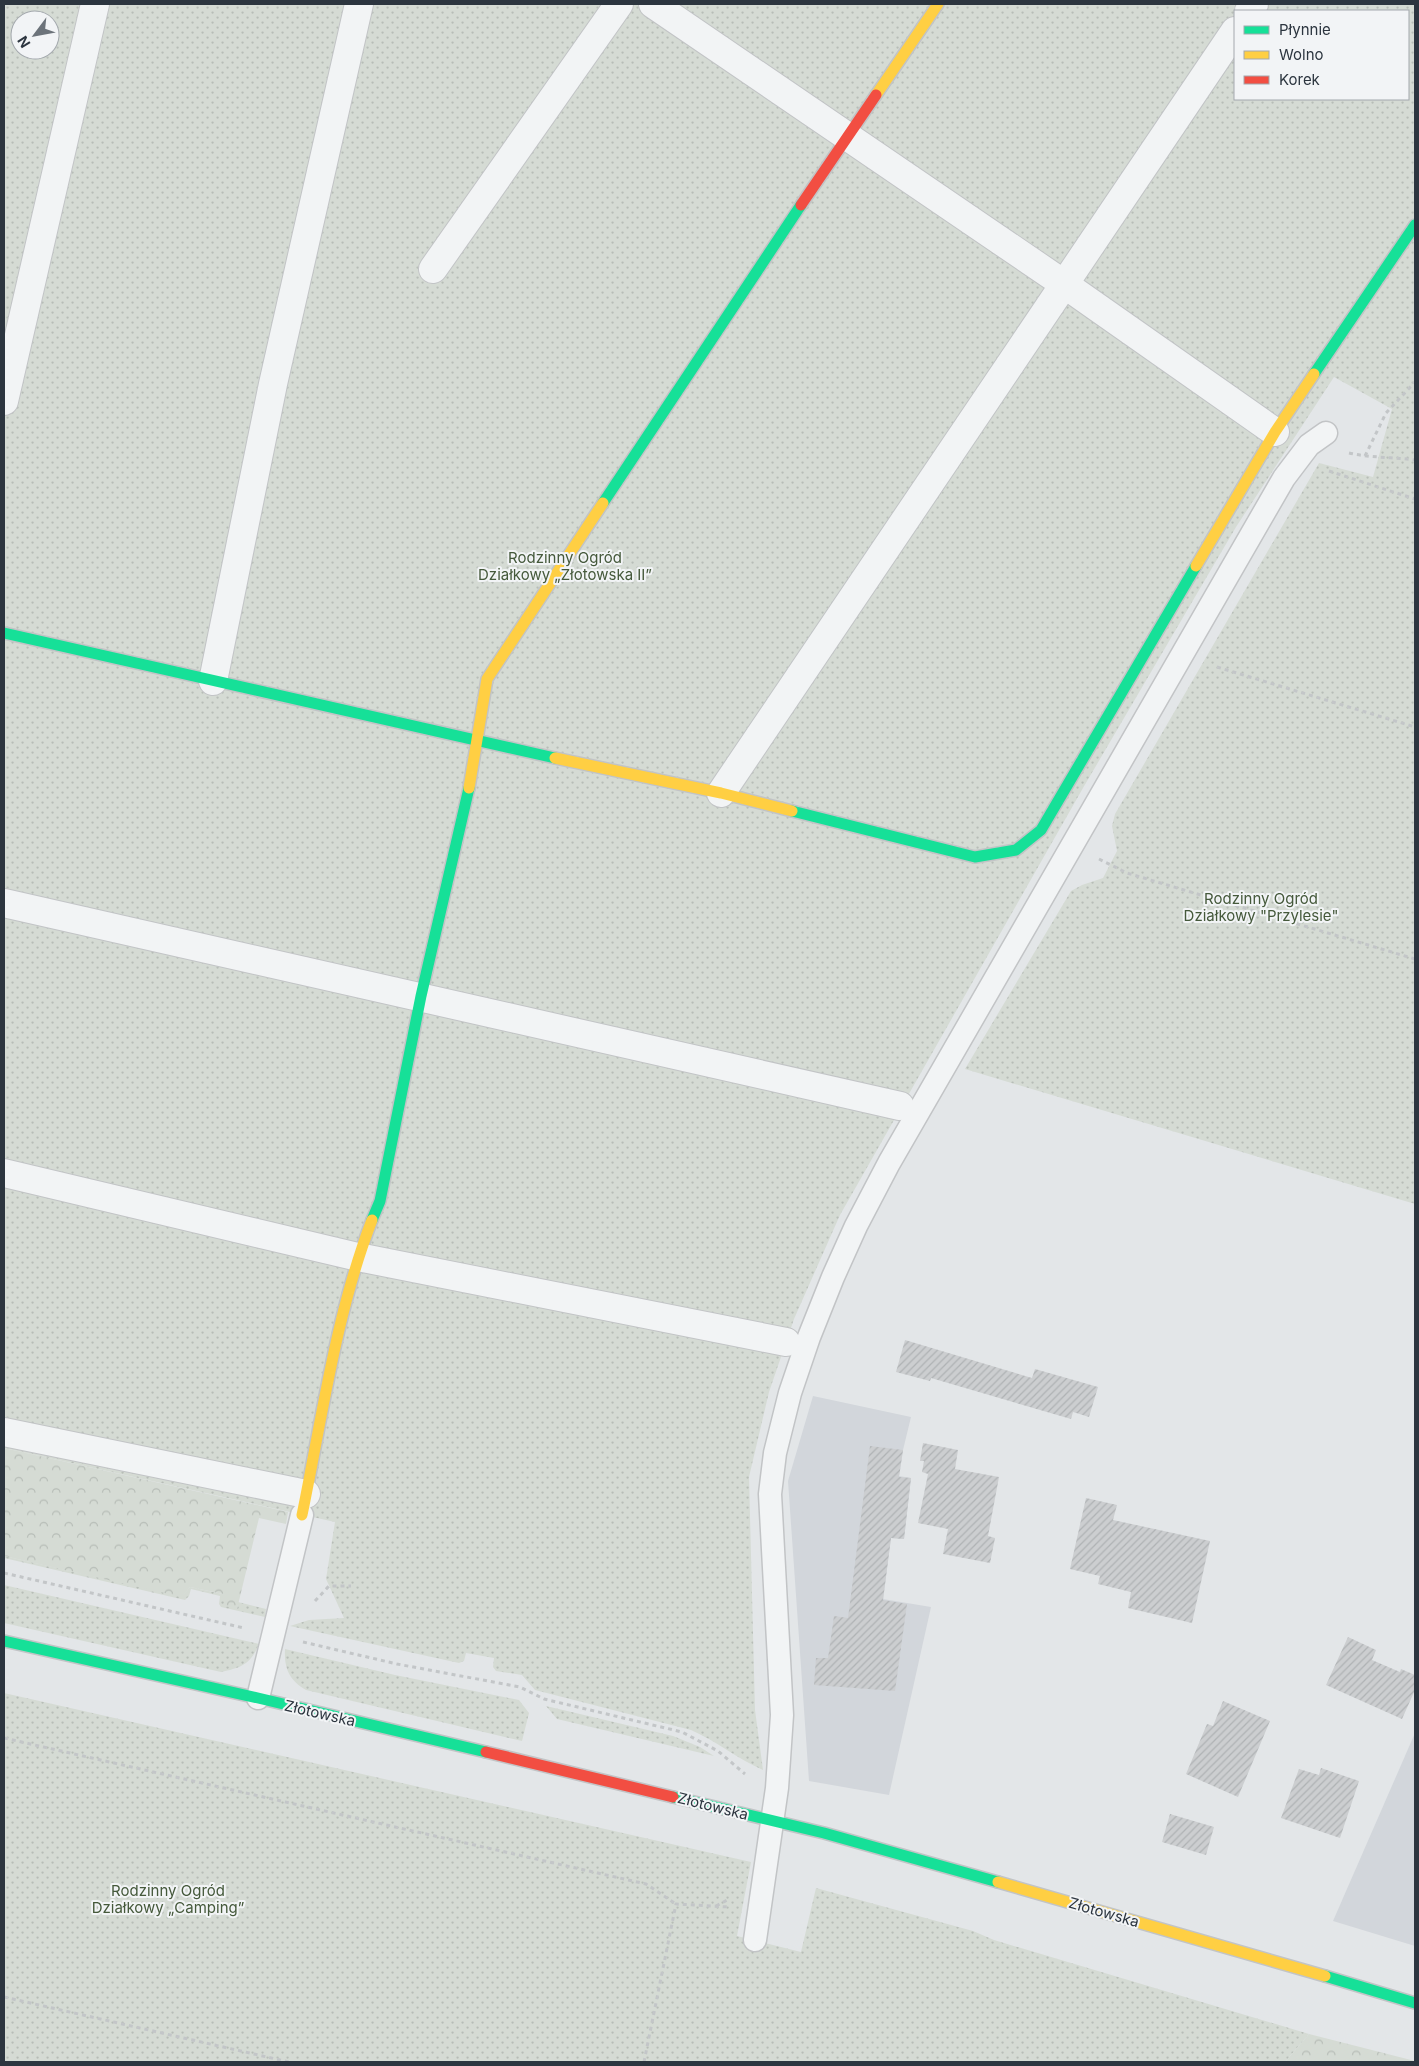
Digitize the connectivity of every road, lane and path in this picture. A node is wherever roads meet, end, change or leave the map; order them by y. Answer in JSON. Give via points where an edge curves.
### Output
{"nodes":[{"id":1,"x":95,"y":4,"type":"edge"},
{"id":2,"x":359,"y":4,"type":"edge"},
{"id":3,"x":619,"y":4,"type":"edge"},
{"id":4,"x":654,"y":4,"type":"edge"},
{"id":5,"x":938,"y":4,"type":"edge"},
{"id":6,"x":1234,"y":33,"type":"edge"},
{"id":7,"x":847,"y":137,"type":"junction"},
{"id":8,"x":1415,"y":225,"type":"edge"},
{"id":9,"x":433,"y":269,"type":"dead end"},
{"id":10,"x":1064,"y":284,"type":"junction"},
{"id":11,"x":1415,"y":382,"type":"edge"},
{"id":12,"x":4,"y":400,"type":"edge"},
{"id":13,"x":1275,"y":432,"type":"junction"},
{"id":14,"x":1318,"y":439,"type":"joint"},
{"id":15,"x":1365,"y":456,"type":"junction"},
{"id":16,"x":1415,"y":460,"type":"edge"},
{"id":17,"x":1325,"y":470,"type":"dead end"},
{"id":18,"x":1415,"y":500,"type":"edge"},
{"id":19,"x":4,"y":633,"type":"edge"},
{"id":20,"x":1217,"y":667,"type":"dead end"},
{"id":21,"x":213,"y":681,"type":"junction"},
{"id":22,"x":1415,"y":727,"type":"edge"},
{"id":23,"x":477,"y":741,"type":"junction"},
{"id":24,"x":720,"y":793,"type":"junction"},
{"id":25,"x":1110,"y":865,"type":"dead end"},
{"id":26,"x":4,"y":903,"type":"edge"},
{"id":27,"x":1415,"y":959,"type":"edge"},
{"id":28,"x":421,"y":996,"type":"junction"},
{"id":29,"x":900,"y":1106,"type":"dead end"},
{"id":30,"x":4,"y":1173,"type":"edge"},
{"id":31,"x":358,"y":1257,"type":"junction"},
{"id":32,"x":786,"y":1342,"type":"dead end"},
{"id":33,"x":4,"y":1432,"type":"edge"},
{"id":34,"x":304,"y":1504,"type":"junction"},
{"id":35,"x":4,"y":1573,"type":"edge"},
{"id":36,"x":351,"y":1586,"type":"dead end"},
{"id":37,"x":313,"y":1604,"type":"dead end"},
{"id":38,"x":252,"y":1630,"type":"dead end"},
{"id":39,"x":4,"y":1640,"type":"edge"},
{"id":40,"x":296,"y":1640,"type":"dead end"},
{"id":41,"x":258,"y":1698,"type":"junction"},
{"id":42,"x":4,"y":1738,"type":"edge"},
{"id":43,"x":747,"y":1775,"type":"dead end"},
{"id":44,"x":772,"y":1821,"type":"junction"},
{"id":45,"x":676,"y":1904,"type":"junction"},
{"id":46,"x":751,"y":1909,"type":"junction"},
{"id":47,"x":755,"y":1940,"type":"dead end"},
{"id":48,"x":4,"y":1997,"type":"edge"},
{"id":49,"x":1415,"y":2003,"type":"edge"},
{"id":50,"x":289,"y":2062,"type":"edge"},
{"id":51,"x":644,"y":2062,"type":"edge"}],
"edges":[{"from":1,"to":12,"type":"street"},
{"from":2,"to":21,"type":"street","via":[[273,384]]},
{"from":3,"to":9,"type":"street"},
{"from":4,"to":7,"type":"street"},
{"from":5,"to":7,"type":"street"},
{"from":6,"to":10,"type":"street"},
{"from":7,"to":10,"type":"street"},
{"from":7,"to":23,"type":"street","via":[[700,353],[486,679]]},
{"from":8,"to":13,"type":"street"},
{"from":10,"to":13,"type":"street"},
{"from":10,"to":24,"type":"street"},
{"from":11,"to":15,"type":"path","via":[[1386,413]]},
{"from":13,"to":24,"type":"street","via":[[1041,830],[1016,850],[975,857]]},
{"from":14,"to":15,"type":"path"},
{"from":14,"to":44,"type":"lane","via":[[1284,478],[889,1163],[856,1226],[809,1337],[777,1444],[770,1494],[782,1715]]},
{"from":15,"to":16,"type":"path"},
{"from":17,"to":18,"type":"path"},
{"from":19,"to":21,"type":"street"},
{"from":20,"to":22,"type":"path"},
{"from":21,"to":23,"type":"street"},
{"from":23,"to":24,"type":"street"},
{"from":23,"to":28,"type":"street"},
{"from":25,"to":27,"type":"path"},
{"from":26,"to":28,"type":"street"},
{"from":28,"to":29,"type":"street"},
{"from":28,"to":31,"type":"street","via":[[380,1201]]},
{"from":30,"to":31,"type":"street"},
{"from":31,"to":32,"type":"street"},
{"from":31,"to":34,"type":"street"},
{"from":33,"to":34,"type":"street"},
{"from":34,"to":41,"type":"lane"},
{"from":35,"to":38,"type":"path"},
{"from":36,"to":37,"type":"path","via":[[330,1586]]},
{"from":39,"to":41,"type":"street","name":"Złotowska"},
{"from":40,"to":43,"type":"path","via":[[520,1688],[544,1699],[682,1732],[718,1751]]},
{"from":41,"to":44,"type":"street","name":"Złotowska"},
{"from":42,"to":45,"type":"path","via":[[646,1884]]},
{"from":44,"to":46,"type":"lane"},
{"from":44,"to":49,"type":"street","name":"Złotowska","via":[[890,1851]]},
{"from":45,"to":46,"type":"path"},
{"from":45,"to":51,"type":"path"},
{"from":46,"to":47,"type":"lane"},
{"from":48,"to":50,"type":"path"}]}
